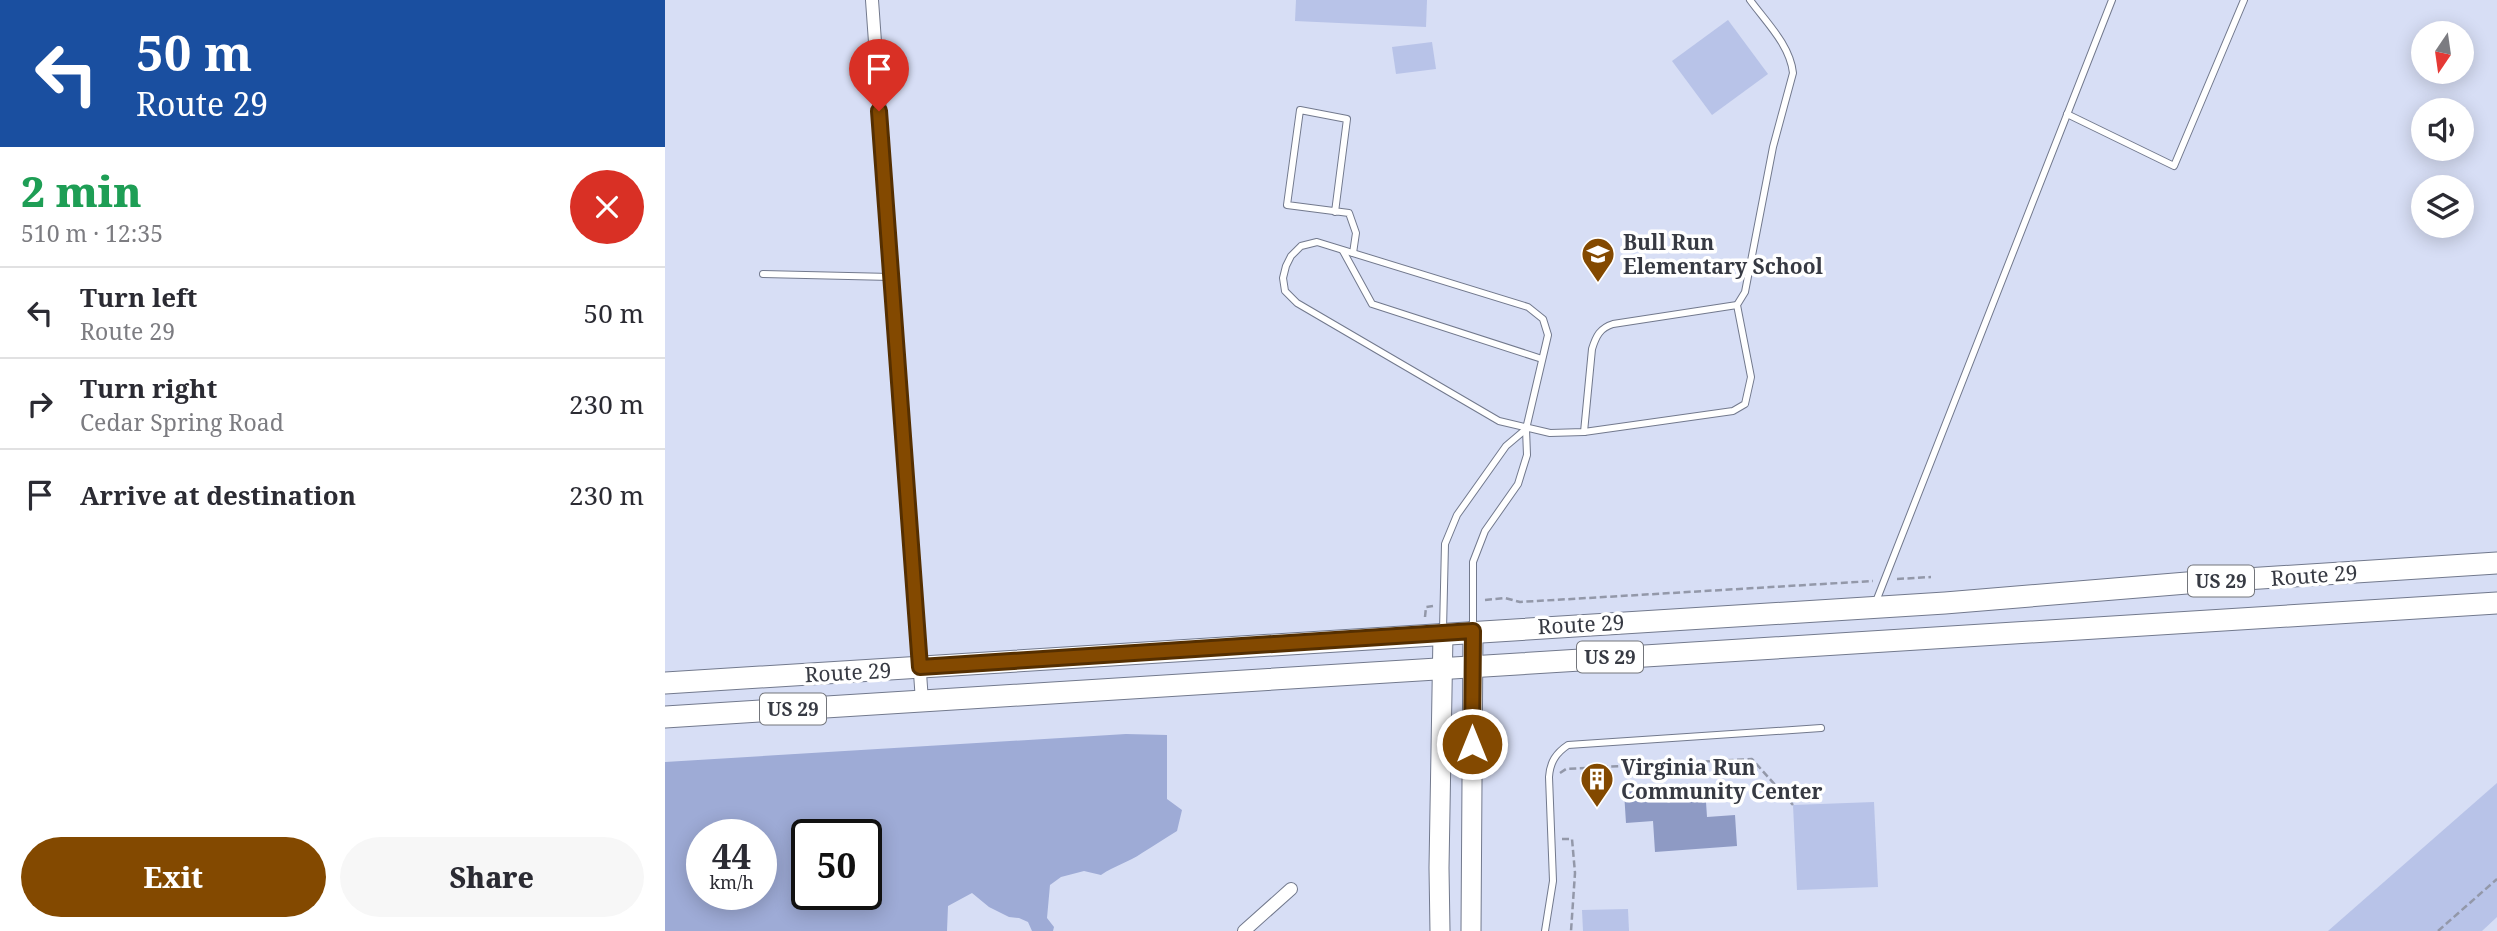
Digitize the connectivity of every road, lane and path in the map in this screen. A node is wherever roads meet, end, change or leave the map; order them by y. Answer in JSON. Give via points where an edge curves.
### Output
{"nodes":[{"id":1,"x":872,"y":0,"type":"edge"},
{"id":2,"x":1750,"y":0,"type":"edge"},
{"id":3,"x":2112,"y":0,"type":"edge"},
{"id":4,"x":2244,"y":0,"type":"edge"},
{"id":5,"x":2067,"y":114,"type":"junction"},
{"id":6,"x":1335,"y":212,"type":"junction"},
{"id":7,"x":1342,"y":250,"type":"junction"},
{"id":8,"x":1353,"y":253,"type":"junction"},
{"id":9,"x":763,"y":274,"type":"dead end"},
{"id":10,"x":891,"y":277,"type":"junction"},
{"id":11,"x":1737,"y":306,"type":"junction"},
{"id":12,"x":1542,"y":359,"type":"junction"},
{"id":13,"x":1526,"y":429,"type":"junction"},
{"id":14,"x":1584,"y":432,"type":"junction"},
{"id":15,"x":2497,"y":563,"type":"edge"},
{"id":16,"x":2497,"y":603,"type":"edge"},
{"id":17,"x":1873,"y":607,"type":"junction"},
{"id":18,"x":1473,"y":631,"type":"junction"},
{"id":19,"x":1443,"y":633,"type":"junction"},
{"id":20,"x":1472,"y":665,"type":"junction"},
{"id":21,"x":920,"y":667,"type":"junction"},
{"id":22,"x":1441,"y":667,"type":"junction"},
{"id":23,"x":665,"y":682,"type":"edge"},
{"id":24,"x":922,"y":701,"type":"junction"},
{"id":25,"x":665,"y":717,"type":"edge"},
{"id":26,"x":1821,"y":728,"type":"dead end"},
{"id":27,"x":1607,"y":767,"type":"junction"},
{"id":28,"x":1608,"y":773,"type":"dead end"},
{"id":29,"x":1557,"y":779,"type":"dead end"},
{"id":30,"x":1793,"y":805,"type":"dead end"},
{"id":31,"x":1563,"y":839,"type":"dead end"},
{"id":32,"x":2497,"y":879,"type":"edge"},
{"id":33,"x":1291,"y":889,"type":"dead end"},
{"id":34,"x":1244,"y":931,"type":"edge"},
{"id":35,"x":1440,"y":931,"type":"edge"},
{"id":36,"x":1471,"y":931,"type":"edge"},
{"id":37,"x":1545,"y":931,"type":"edge"},
{"id":38,"x":1571,"y":931,"type":"edge"},
{"id":39,"x":2438,"y":931,"type":"edge"}],
"edges":[{"from":1,"to":10,"type":"street"},
{"from":2,"to":11,"type":"lane","via":[[1787,50],[1793,73],[1773,147],[1745,292]]},
{"from":3,"to":5,"type":"lane"},
{"from":4,"to":5,"type":"lane","via":[[2175,166]]},
{"from":5,"to":17,"type":"lane"},
{"from":6,"to":6,"type":"lane","via":[[1287,205],[1300,110],[1347,119]]},
{"from":6,"to":8,"type":"lane","via":[[1349,214],[1356,233]]},
{"from":7,"to":8,"type":"lane"},
{"from":7,"to":12,"type":"lane","via":[[1372,304]]},
{"from":7,"to":13,"type":"lane","via":[[1317,242],[1301,246],[1286,266],[1285,291],[1297,303],[1499,421]]},
{"from":8,"to":12,"type":"lane","via":[[1528,307],[1543,319],[1548,335]]},
{"from":9,"to":10,"type":"lane"},
{"from":10,"to":21,"type":"street"},
{"from":11,"to":14,"type":"lane","via":[[1604,327],[1592,349]]},
{"from":11,"to":14,"type":"lane","via":[[1751,377],[1745,404],[1733,411]]},
{"from":12,"to":13,"type":"lane"},
{"from":13,"to":14,"type":"lane"},
{"from":13,"to":18,"type":"lane","via":[[1527,455],[1518,484],[1485,531],[1473,562]]},
{"from":13,"to":19,"type":"lane","via":[[1506,446],[1457,514],[1445,544]]},
{"from":15,"to":17,"type":"main road","name":"Route 29","number":"US 29"},
{"from":16,"to":20,"type":"main road","name":"Route 29","number":"US 29"},
{"from":17,"to":18,"type":"main road","name":"Route 29","number":"US 29"},
{"from":18,"to":19,"type":"main road","name":"Route 29","number":"US 29"},
{"from":18,"to":20,"type":"main road"},
{"from":19,"to":21,"type":"main road","name":"Route 29","number":"US 29"},
{"from":19,"to":22,"type":"main road"},
{"from":20,"to":22,"type":"main road","name":"Route 29","number":"US 29"},
{"from":20,"to":36,"type":"main road"},
{"from":21,"to":23,"type":"main road","name":"Route 29","number":"US 29"},
{"from":21,"to":24,"type":"street"},
{"from":22,"to":24,"type":"main road","name":"Route 29","number":"US 29"},
{"from":22,"to":35,"type":"main road"},
{"from":24,"to":25,"type":"main road","name":"Route 29","number":"US 29"},
{"from":26,"to":37,"type":"lane","via":[[1568,745],[1561,750],[1550,766],[1549,777],[1553,865]]},
{"from":27,"to":28,"type":"path"},
{"from":27,"to":29,"type":"path","via":[[1566,769]]},
{"from":27,"to":30,"type":"path","via":[[1752,759]]},
{"from":31,"to":38,"type":"path","via":[[1572,839]]},
{"from":32,"to":39,"type":"path"},
{"from":33,"to":34,"type":"street"}]}
